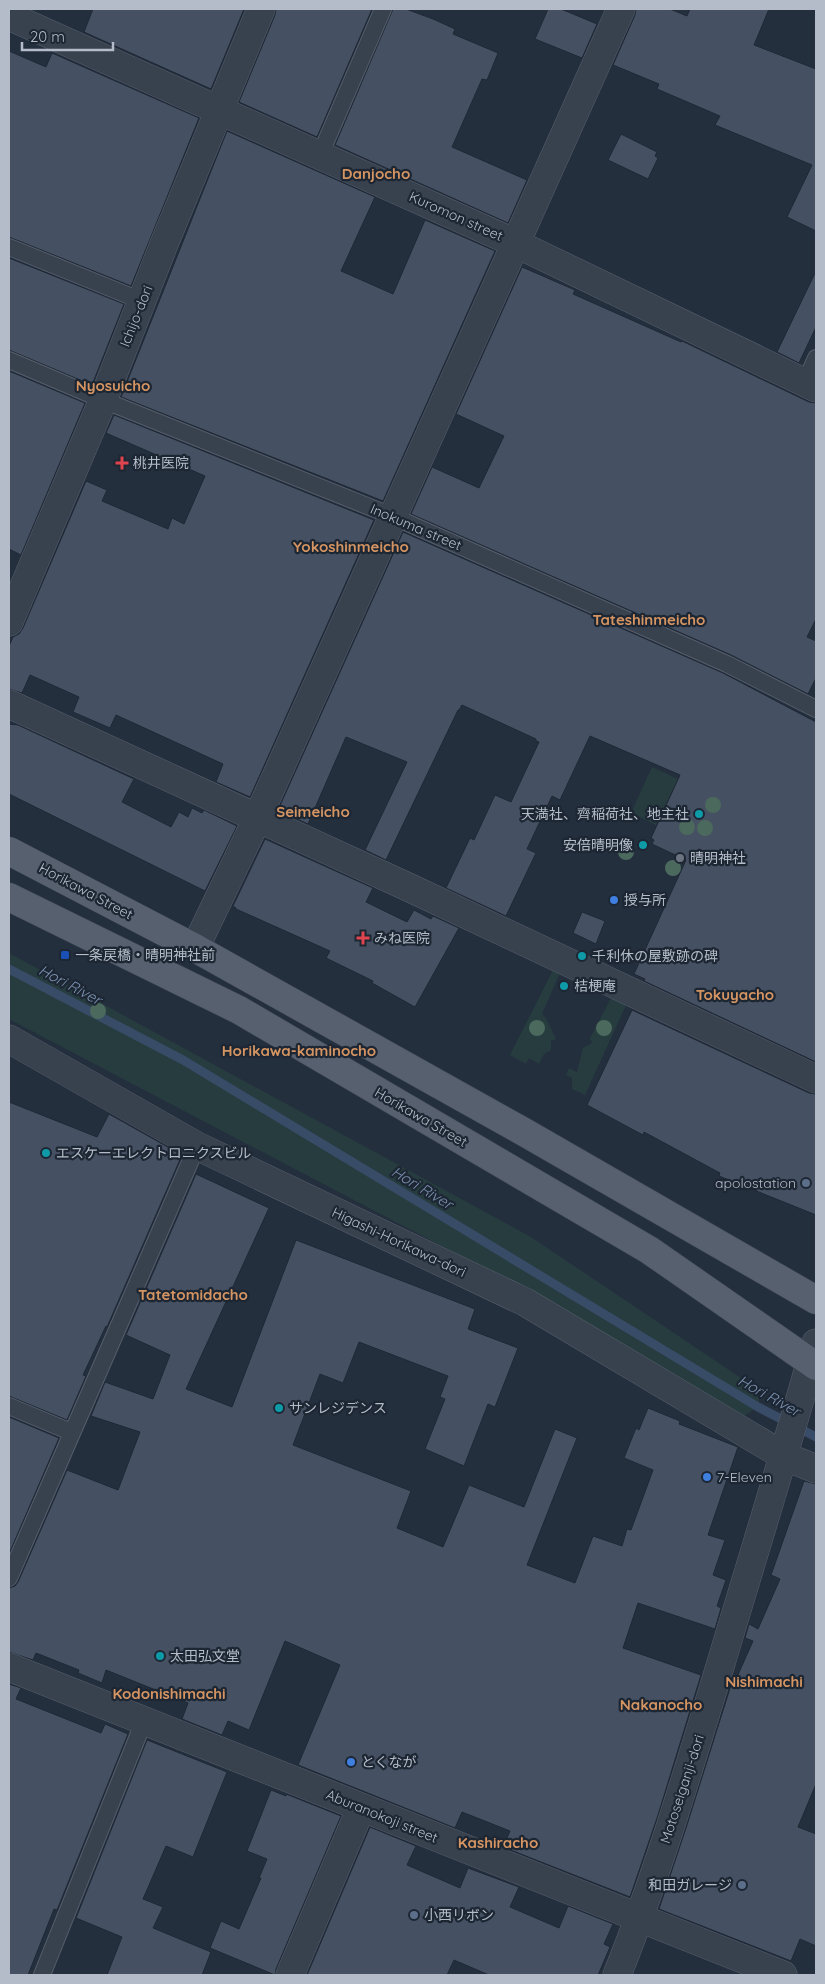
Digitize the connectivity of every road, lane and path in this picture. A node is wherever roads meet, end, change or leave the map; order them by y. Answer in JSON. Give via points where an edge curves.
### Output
{"nodes":[{"id":1,"x":261,"y":9,"type":"edge"},
{"id":2,"x":383,"y":9,"type":"edge"},
{"id":3,"x":621,"y":9,"type":"edge"},
{"id":4,"x":9,"y":16,"type":"edge"},
{"id":5,"x":219,"y":110,"type":"junction"},
{"id":6,"x":320,"y":155,"type":"junction"},
{"id":7,"x":515,"y":243,"type":"junction"},
{"id":8,"x":9,"y":247,"type":"edge"},
{"id":9,"x":142,"y":301,"type":"junction"},
{"id":10,"x":816,"y":358,"type":"edge"},
{"id":11,"x":9,"y":360,"type":"edge"},
{"id":12,"x":810,"y":386,"type":"edge"},
{"id":13,"x":103,"y":400,"type":"junction"},
{"id":14,"x":392,"y":516,"type":"junction"},
{"id":15,"x":9,"y":622,"type":"edge"},
{"id":16,"x":9,"y":704,"type":"edge"},
{"id":17,"x":816,"y":709,"type":"edge"},
{"id":18,"x":257,"y":819,"type":"junction"},
{"id":19,"x":9,"y":851,"type":"edge"},
{"id":20,"x":9,"y":896,"type":"edge"},
{"id":21,"x":195,"y":948,"type":"junction"},
{"id":22,"x":9,"y":1039,"type":"edge"},
{"id":23,"x":816,"y":1079,"type":"edge"},
{"id":24,"x":197,"y":1146,"type":"junction"},
{"id":25,"x":816,"y":1300,"type":"edge"},
{"id":26,"x":814,"y":1358,"type":"edge"},
{"id":27,"x":9,"y":1406,"type":"edge"},
{"id":28,"x":71,"y":1432,"type":"junction"},
{"id":29,"x":788,"y":1441,"type":"junction"},
{"id":30,"x":816,"y":1469,"type":"edge"},
{"id":31,"x":9,"y":1578,"type":"edge"},
{"id":32,"x":9,"y":1667,"type":"edge"},
{"id":33,"x":144,"y":1721,"type":"junction"},
{"id":34,"x":361,"y":1808,"type":"junction"},
{"id":35,"x":639,"y":1919,"type":"junction"},
{"id":36,"x":42,"y":1975,"type":"edge"},
{"id":37,"x":290,"y":1975,"type":"edge"},
{"id":38,"x":617,"y":1975,"type":"edge"},
{"id":39,"x":783,"y":1975,"type":"edge"}],
"edges":[{"from":1,"to":5,"type":"street","name":"Ichijo-dori"},
{"from":2,"to":6,"type":"lane"},
{"from":3,"to":7,"type":"street"},
{"from":4,"to":5,"type":"street","name":"Kuromon street"},
{"from":5,"to":6,"type":"street","name":"Kuromon street"},
{"from":5,"to":9,"type":"street","name":"Ichijo-dori"},
{"from":6,"to":7,"type":"street","name":"Kuromon street"},
{"from":7,"to":12,"type":"street","name":"Kuromon street"},
{"from":7,"to":14,"type":"street"},
{"from":8,"to":9,"type":"lane"},
{"from":9,"to":13,"type":"street","name":"Ichijo-dori"},
{"from":10,"to":12,"type":"lane"},
{"from":11,"to":13,"type":"lane","name":"Inokuma street"},
{"from":13,"to":14,"type":"lane","name":"Inokuma street"},
{"from":13,"to":15,"type":"street","name":"Ichijo-dori"},
{"from":14,"to":17,"type":"lane","name":"Inokuma street","via":[[727,664]]},
{"from":14,"to":18,"type":"street"},
{"from":16,"to":18,"type":"street"},
{"from":18,"to":21,"type":"street"},
{"from":18,"to":23,"type":"street"},
{"from":19,"to":21,"type":"main road","name":"Horikawa Street"},
{"from":20,"to":26,"type":"main road","name":"Horikawa Street","via":[[239,1010],[649,1250]]},
{"from":21,"to":25,"type":"main road","name":"Horikawa Street"},
{"from":22,"to":24,"type":"street","name":"Higashi-Horikawa-dori"},
{"from":24,"to":28,"type":"lane"},
{"from":24,"to":29,"type":"street","name":"Higashi-Horikawa-dori","via":[[525,1302]]},
{"from":26,"to":29,"type":"street","name":"Motoseiganji-dori"},
{"from":27,"to":28,"type":"lane"},
{"from":28,"to":31,"type":"lane"},
{"from":29,"to":30,"type":"street","name":"Higashi-Horikawa-dori"},
{"from":29,"to":35,"type":"street","name":"Motoseiganji-dori","via":[[680,1800]]},
{"from":32,"to":33,"type":"street","name":"Aburanokoji street"},
{"from":33,"to":34,"type":"street","name":"Aburanokoji street"},
{"from":33,"to":36,"type":"lane"},
{"from":34,"to":35,"type":"street","name":"Aburanokoji street"},
{"from":34,"to":37,"type":"street"},
{"from":35,"to":38,"type":"street","name":"Motoseiganji-dori"},
{"from":35,"to":39,"type":"street","name":"Aburanokoji street"}]}
